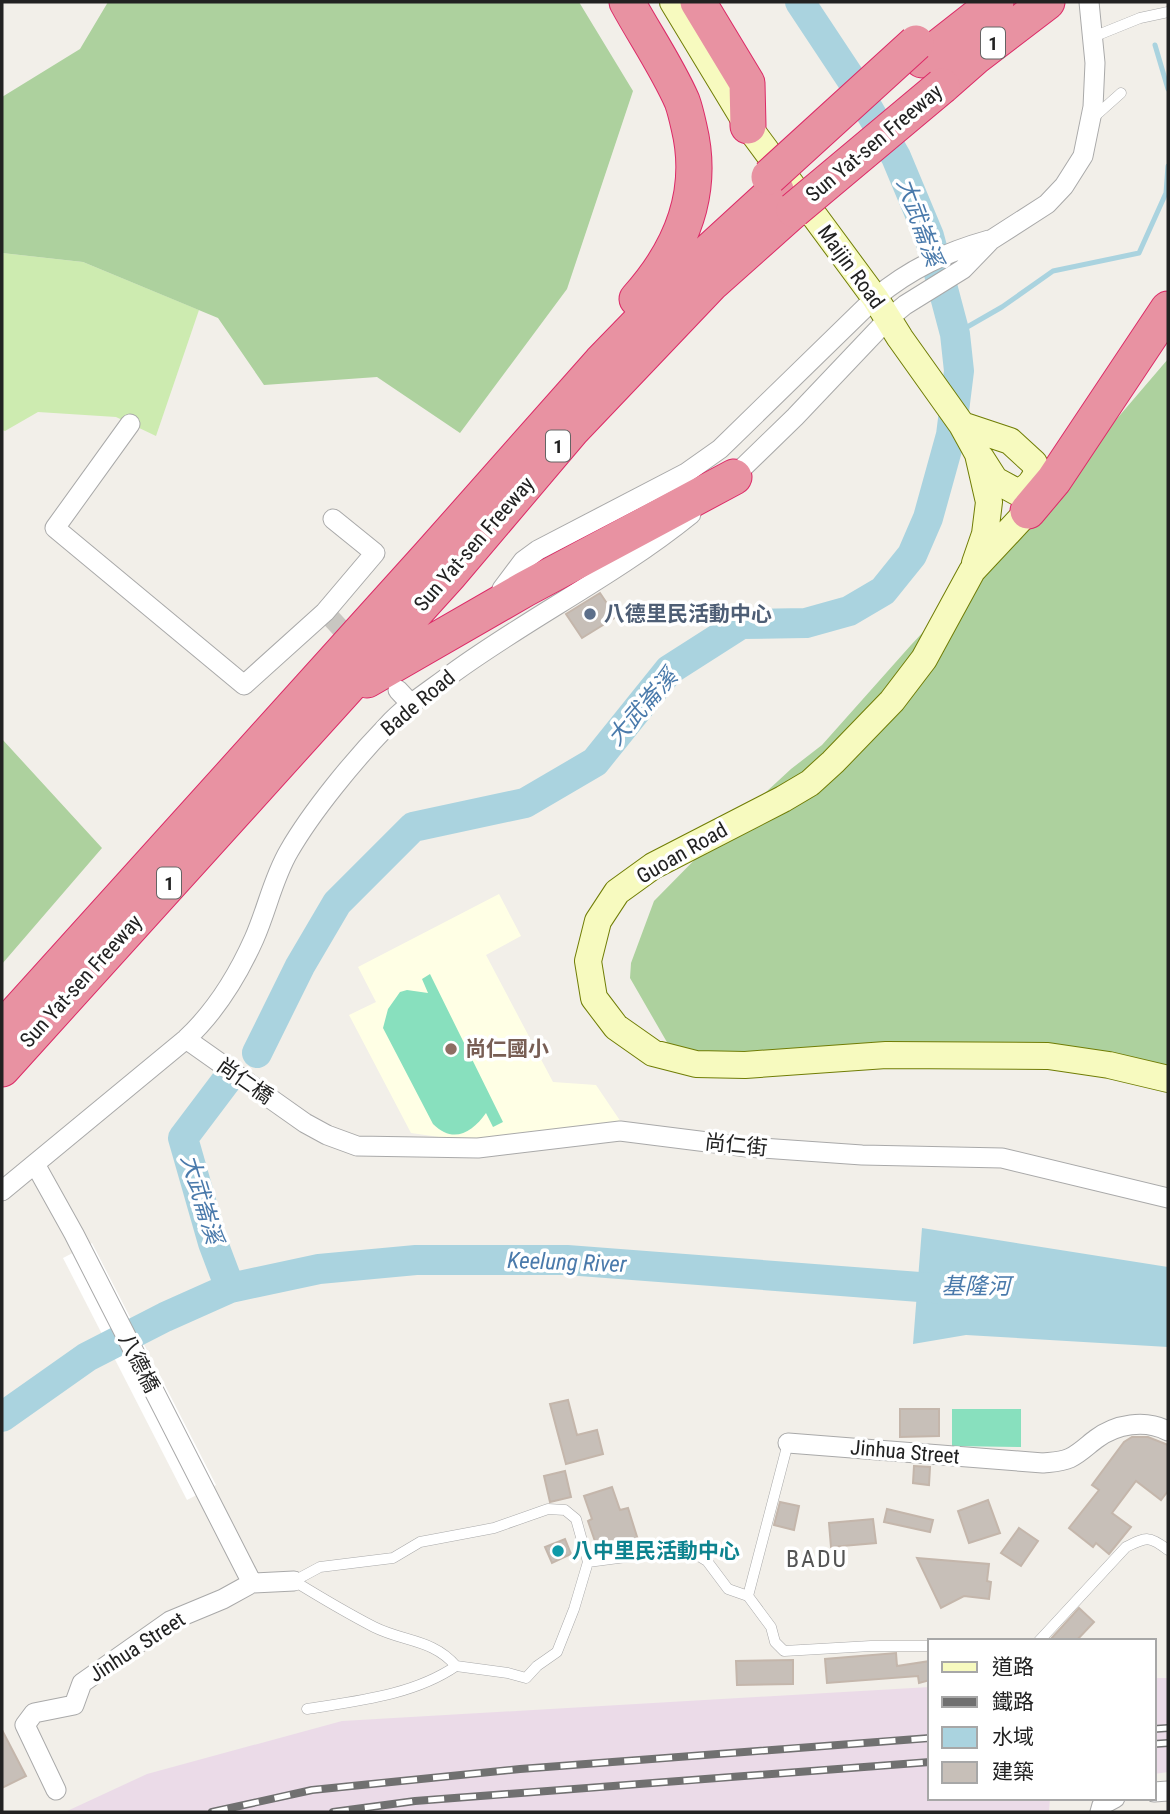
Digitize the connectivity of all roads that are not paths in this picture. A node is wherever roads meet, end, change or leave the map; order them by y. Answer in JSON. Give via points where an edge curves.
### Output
{"nodes":[{"id":1,"x":627,"y":2,"type":"edge"},
{"id":2,"x":673,"y":2,"type":"edge"},
{"id":3,"x":698,"y":2,"type":"edge"},
{"id":4,"x":960,"y":2,"type":"edge"},
{"id":5,"x":996,"y":2,"type":"edge"},
{"id":6,"x":1047,"y":2,"type":"edge"},
{"id":7,"x":1089,"y":2,"type":"edge"},
{"id":8,"x":1168,"y":12,"type":"edge"},
{"id":9,"x":1093,"y":37,"type":"junction"},
{"id":10,"x":927,"y":63,"type":"junction"},
{"id":11,"x":1121,"y":93,"type":"dead end"},
{"id":12,"x":1090,"y":121,"type":"junction"},
{"id":13,"x":748,"y":126,"type":"junction"},
{"id":14,"x":780,"y":192,"type":"junction"},
{"id":15,"x":991,"y":240,"type":"junction"},
{"id":16,"x":892,"y":308,"type":"junction"},
{"id":17,"x":1168,"y":309,"type":"edge"},
{"id":18,"x":130,"y":424,"type":"dead end"},
{"id":19,"x":962,"y":425,"type":"junction"},
{"id":20,"x":978,"y":454,"type":"junction"},
{"id":21,"x":734,"y":477,"type":"junction"},
{"id":22,"x":1035,"y":489,"type":"junction"},
{"id":23,"x":333,"y":519,"type":"dead end"},
{"id":24,"x":430,"y":555,"type":"junction"},
{"id":25,"x":972,"y":571,"type":"junction"},
{"id":26,"x":502,"y":589,"type":"dead end"},
{"id":27,"x":488,"y":629,"type":"dead end"},
{"id":28,"x":480,"y":654,"type":"junction"},
{"id":29,"x":337,"y":697,"type":"junction"},
{"id":30,"x":2,"y":1028,"type":"edge"},
{"id":31,"x":186,"y":1040,"type":"junction"},
{"id":32,"x":2,"y":1069,"type":"edge"},
{"id":33,"x":1168,"y":1079,"type":"edge"},
{"id":34,"x":305,"y":1123,"type":"joint"},
{"id":35,"x":36,"y":1164,"type":"junction"},
{"id":36,"x":2,"y":1191,"type":"edge"},
{"id":37,"x":1168,"y":1198,"type":"edge"},
{"id":38,"x":1168,"y":1431,"type":"edge"},
{"id":39,"x":788,"y":1443,"type":"joint"},
{"id":40,"x":1168,"y":1550,"type":"edge"},
{"id":41,"x":588,"y":1562,"type":"junction"},
{"id":42,"x":293,"y":1581,"type":"junction"},
{"id":43,"x":252,"y":1583,"type":"junction"},
{"id":44,"x":748,"y":1596,"type":"junction"},
{"id":45,"x":1041,"y":1639,"type":"edge"},
{"id":46,"x":928,"y":1647,"type":"edge"},
{"id":47,"x":456,"y":1666,"type":"junction"},
{"id":48,"x":307,"y":1709,"type":"dead end"},
{"id":49,"x":56,"y":1790,"type":"dead end"},
{"id":50,"x":1111,"y":1800,"type":"edge"},
{"id":51,"x":1100,"y":1812,"type":"edge"}],
"edges":[{"from":1,"to":24,"type":"highway","via":[[683,103],[693,146],[695,184],[683,229],[653,281],[501,451]]},
{"from":2,"to":13,"type":"street","name":"Maijin Road"},
{"from":3,"to":13,"type":"highway","via":[[747,83]]},
{"from":4,"to":10,"type":"highway"},
{"from":5,"to":10,"type":"highway","name":"Sun Yat-sen Freeway","number":"1"},
{"from":6,"to":10,"type":"highway","name":"Sun Yat-sen Freeway","number":"1","via":[[975,57]]},
{"from":7,"to":9,"type":"street"},
{"from":8,"to":9,"type":"lane"},
{"from":9,"to":12,"type":"street"},
{"from":10,"to":14,"type":"highway","name":"Sun Yat-sen Freeway","number":"1"},
{"from":11,"to":12,"type":"lane"},
{"from":12,"to":15,"type":"street","via":[[1083,156],[1064,186],[1047,204]]},
{"from":13,"to":16,"type":"street","name":"Maijin Road"},
{"from":14,"to":24,"type":"highway","name":"Sun Yat-sen Freeway","number":"1","via":[[704,256],[601,362]]},
{"from":14,"to":29,"type":"highway","name":"Sun Yat-sen Freeway","number":"1","via":[[711,284],[572,430],[450,574]]},
{"from":15,"to":16,"type":"street","via":[[963,269]]},
{"from":15,"to":16,"type":"street","via":[[953,250]]},
{"from":16,"to":19,"type":"street","name":"Maijin Road"},
{"from":16,"to":21,"type":"street","name":"Bade Road","via":[[795,417]]},
{"from":16,"to":26,"type":"street","via":[[720,449],[654,491],[538,550],[523,561]]},
{"from":17,"to":22,"type":"highway"},
{"from":18,"to":23,"type":"street","via":[[55,528],[244,685],[328,614],[375,553]]},
{"from":19,"to":20,"type":"street","name":"Maijin Road"},
{"from":19,"to":22,"type":"street","via":[[1010,441],[1034,463]]},
{"from":20,"to":22,"type":"street","via":[[995,480]]},
{"from":20,"to":25,"type":"street","name":"Maijin Road","via":[[989,502],[985,534]]},
{"from":21,"to":28,"type":"street","name":"Bade Road","via":[[660,539]]},
{"from":21,"to":29,"type":"highway"},
{"from":22,"to":25,"type":"street","name":"Guoan Road"},
{"from":24,"to":30,"type":"highway","name":"Sun Yat-sen Freeway","number":"1"},
{"from":25,"to":33,"type":"street","name":"Guoan Road","via":[[924,659],[892,701],[834,762],[810,783],[653,866],[617,892],[598,921],[588,961],[594,998],[616,1027],[653,1053],[696,1064],[886,1055],[1048,1056]]},
{"from":27,"to":28,"type":"street"},
{"from":28,"to":31,"type":"street","name":"Bade Road","via":[[404,697],[388,724],[302,831],[283,862],[230,987]]},
{"from":29,"to":32,"type":"highway","name":"Sun Yat-sen Freeway","number":"1"},
{"from":31,"to":34,"type":"street","name":"尚仁橋"},
{"from":31,"to":35,"type":"street","name":"Bade Road"},
{"from":34,"to":37,"type":"street","name":"尚仁街","via":[[357,1146],[478,1148],[620,1130],[747,1147],[1002,1158]]},
{"from":35,"to":36,"type":"street","name":"Bade Road"},
{"from":35,"to":43,"type":"street","name":"八德橋"},
{"from":38,"to":39,"type":"street","name":"Jinhua Street","via":[[1148,1425],[1120,1427],[1072,1457],[1043,1463]]},
{"from":39,"to":44,"type":"lane","name":"Jinhua Street"},
{"from":40,"to":45,"type":"lane","via":[[1155,1539],[1144,1538],[1126,1547]]},
{"from":41,"to":42,"type":"lane","name":"Jinhua Street","via":[[576,1519],[565,1510],[548,1509],[494,1528],[421,1542],[393,1558],[320,1567]]},
{"from":41,"to":44,"type":"lane","via":[[687,1549],[707,1561],[727,1589]]},
{"from":41,"to":47,"type":"lane","via":[[556,1652],[527,1678]]},
{"from":42,"to":43,"type":"street","name":"Jinhua Street"},
{"from":42,"to":47,"type":"lane","via":[[377,1628],[433,1646]]},
{"from":43,"to":49,"type":"street","name":"Jinhua Street","via":[[170,1621],[82,1683],[74,1705],[34,1713],[25,1725]]},
{"from":44,"to":46,"type":"lane","via":[[784,1651]]},
{"from":47,"to":48,"type":"lane","via":[[436,1680],[362,1701]]},
{"from":50,"to":51,"type":"street"}]}
